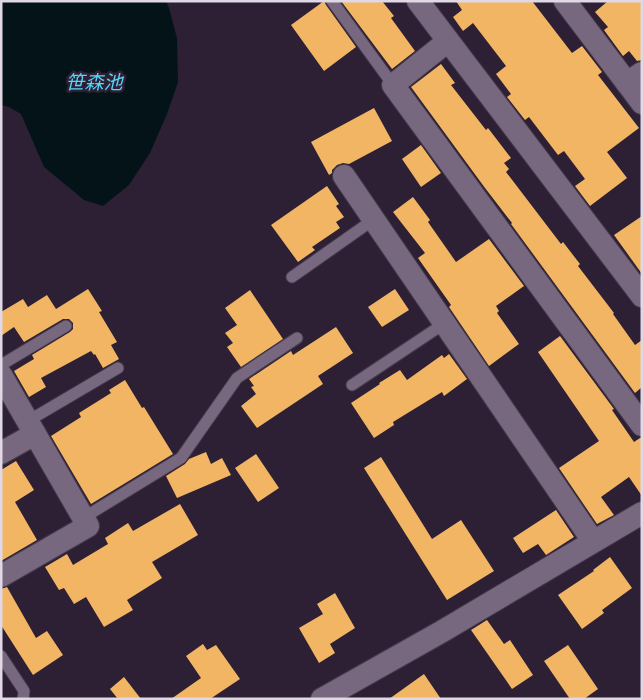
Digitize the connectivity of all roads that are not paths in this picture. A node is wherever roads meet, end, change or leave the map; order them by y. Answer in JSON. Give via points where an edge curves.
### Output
{"nodes":[{"id":1,"x":332,"y":1,"type":"edge"},
{"id":2,"x":418,"y":1,"type":"edge"},
{"id":3,"x":564,"y":1,"type":"edge"},
{"id":4,"x":448,"y":41,"type":"junction"},
{"id":5,"x":634,"y":78,"type":"edge"},
{"id":6,"x":393,"y":85,"type":"junction"},
{"id":7,"x":642,"y":102,"type":"edge"},
{"id":8,"x":344,"y":176,"type":"dead end"},
{"id":9,"x":373,"y":220,"type":"junction"},
{"id":10,"x":292,"y":277,"type":"dead end"},
{"id":11,"x":642,"y":296,"type":"edge"},
{"id":12,"x":445,"y":323,"type":"junction"},
{"id":13,"x":66,"y":326,"type":"dead end"},
{"id":14,"x":297,"y":338,"type":"dead end"},
{"id":15,"x":1,"y":365,"type":"edge"},
{"id":16,"x":118,"y":368,"type":"dead end"},
{"id":17,"x":1,"y":374,"type":"edge"},
{"id":18,"x":352,"y":385,"type":"dead end"},
{"id":19,"x":642,"y":426,"type":"edge"},
{"id":20,"x":31,"y":427,"type":"junction"},
{"id":21,"x":1,"y":454,"type":"edge"},
{"id":22,"x":642,"y":512,"type":"edge"},
{"id":23,"x":83,"y":518,"type":"junction"},
{"id":24,"x":593,"y":541,"type":"junction"},
{"id":25,"x":1,"y":576,"type":"edge"},
{"id":26,"x":1,"y":656,"type":"edge"},
{"id":27,"x":24,"y":699,"type":"edge"},
{"id":28,"x":322,"y":699,"type":"edge"}],
"edges":[{"from":1,"to":6,"type":"lane"},
{"from":2,"to":4,"type":"street"},
{"from":3,"to":5,"type":"street"},
{"from":4,"to":6,"type":"street"},
{"from":4,"to":11,"type":"street"},
{"from":5,"to":7,"type":"street"},
{"from":6,"to":19,"type":"street"},
{"from":8,"to":9,"type":"street"},
{"from":9,"to":10,"type":"lane"},
{"from":9,"to":12,"type":"street"},
{"from":12,"to":18,"type":"lane"},
{"from":12,"to":24,"type":"street"},
{"from":13,"to":15,"type":"lane"},
{"from":14,"to":23,"type":"lane","via":[[237,378],[181,458]]},
{"from":16,"to":20,"type":"lane"},
{"from":17,"to":20,"type":"street"},
{"from":20,"to":21,"type":"street"},
{"from":20,"to":23,"type":"street"},
{"from":22,"to":24,"type":"street"},
{"from":23,"to":25,"type":"street","via":[[88,526]]},
{"from":24,"to":28,"type":"street"},
{"from":26,"to":27,"type":"lane","via":[[24,692]]}]}
